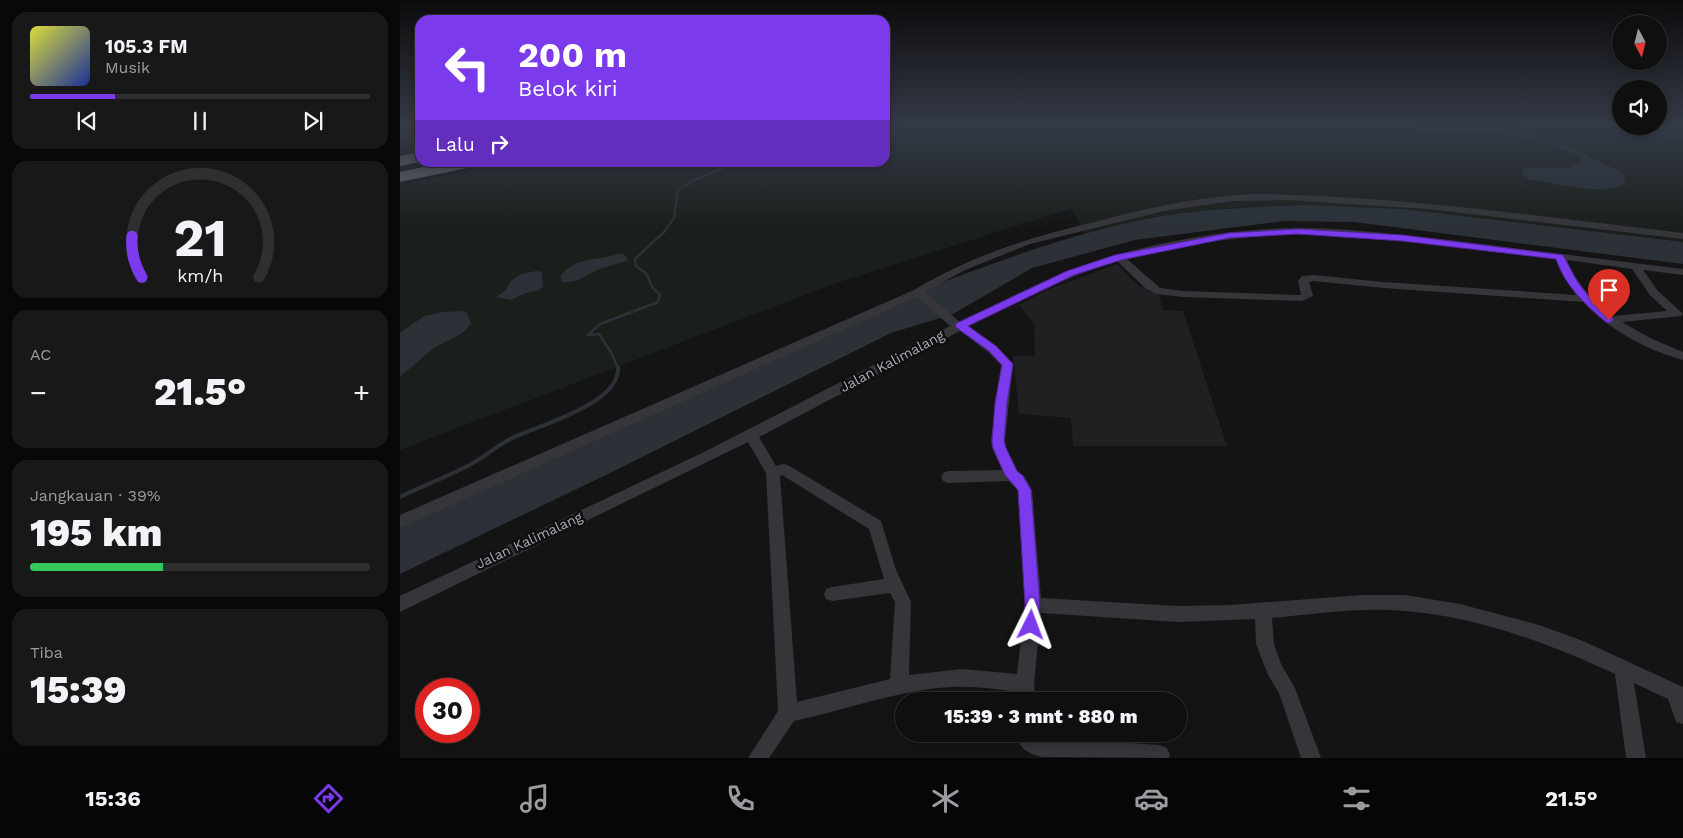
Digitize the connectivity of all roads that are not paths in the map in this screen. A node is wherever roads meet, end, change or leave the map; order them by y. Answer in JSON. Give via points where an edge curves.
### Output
{"nodes":[{"id":1,"x":415,"y":162,"type":"edge"},
{"id":2,"x":400,"y":165,"type":"edge"},
{"id":3,"x":415,"y":167,"type":"edge"},
{"id":4,"x":448,"y":167,"type":"edge"},
{"id":5,"x":400,"y":170,"type":"edge"},
{"id":6,"x":400,"y":177,"type":"edge"},
{"id":7,"x":1683,"y":236,"type":"edge"},
{"id":8,"x":1119,"y":257,"type":"junction"},
{"id":9,"x":1560,"y":257,"type":"junction"},
{"id":10,"x":1635,"y":266,"type":"junction"},
{"id":11,"x":1683,"y":272,"type":"edge"},
{"id":12,"x":920,"y":294,"type":"junction"},
{"id":13,"x":1586,"y":299,"type":"junction"},
{"id":14,"x":1609,"y":320,"type":"junction"},
{"id":15,"x":957,"y":325,"type":"junction"},
{"id":16,"x":1683,"y":356,"type":"edge"},
{"id":17,"x":750,"y":436,"type":"junction"},
{"id":18,"x":773,"y":472,"type":"junction"},
{"id":19,"x":1012,"y":475,"type":"junction"},
{"id":20,"x":948,"y":477,"type":"dead end"},
{"id":21,"x":400,"y":522,"type":"edge"},
{"id":22,"x":895,"y":585,"type":"junction"},
{"id":23,"x":832,"y":594,"type":"dead end"},
{"id":24,"x":400,"y":604,"type":"edge"},
{"id":25,"x":1033,"y":605,"type":"junction"},
{"id":26,"x":1263,"y":611,"type":"junction"},
{"id":27,"x":1623,"y":669,"type":"junction"},
{"id":28,"x":899,"y":686,"type":"junction"},
{"id":29,"x":1022,"y":692,"type":"edge"},
{"id":30,"x":1026,"y":692,"type":"edge"},
{"id":31,"x":1679,"y":696,"type":"edge"},
{"id":32,"x":788,"y":713,"type":"junction"},
{"id":33,"x":1683,"y":715,"type":"edge"},
{"id":34,"x":1030,"y":742,"type":"edge"},
{"id":35,"x":1160,"y":755,"type":"dead end"},
{"id":36,"x":758,"y":758,"type":"edge"},
{"id":37,"x":1312,"y":758,"type":"edge"},
{"id":38,"x":1636,"y":758,"type":"edge"}],
"edges":[{"from":1,"to":2,"type":"highway"},
{"from":3,"to":5,"type":"highway"},
{"from":4,"to":6,"type":"highway"},
{"from":7,"to":12,"type":"street","via":[[1446,207],[1234,198],[1172,206],[1035,238],[963,265]]},
{"from":8,"to":9,"type":"street","name":"Jalan Kalimalang","via":[[1261,232],[1402,238]]},
{"from":8,"to":13,"type":"street","via":[[1153,289],[1183,294],[1302,298],[1308,296],[1303,281],[1313,278]]},
{"from":8,"to":15,"type":"street","name":"Jalan Kalimalang","via":[[1070,273]]},
{"from":9,"to":10,"type":"street","name":"Jalan Kalimalang"},
{"from":9,"to":13,"type":"street","via":[[1568,277]]},
{"from":10,"to":11,"type":"street","name":"Jalan Kalimalang"},
{"from":10,"to":14,"type":"street","via":[[1654,293],[1677,314]]},
{"from":12,"to":15,"type":"street"},
{"from":12,"to":21,"type":"street"},
{"from":13,"to":14,"type":"street"},
{"from":14,"to":16,"type":"street"},
{"from":15,"to":17,"type":"street","name":"Jalan Kalimalang"},
{"from":15,"to":19,"type":"street","via":[[992,349],[1007,364],[998,441]]},
{"from":17,"to":18,"type":"street"},
{"from":17,"to":24,"type":"street","name":"Jalan Kalimalang"},
{"from":18,"to":22,"type":"street","via":[[783,470],[876,525]]},
{"from":18,"to":32,"type":"street"},
{"from":19,"to":20,"type":"street"},
{"from":19,"to":25,"type":"street","via":[[1025,490]]},
{"from":22,"to":23,"type":"street"},
{"from":22,"to":28,"type":"street","via":[[903,602]]},
{"from":25,"to":26,"type":"street","via":[[1178,614]]},
{"from":25,"to":30,"type":"street"},
{"from":26,"to":27,"type":"street","via":[[1405,603],[1460,612],[1539,633]]},
{"from":26,"to":37,"type":"street","via":[[1265,644],[1274,669],[1286,688]]},
{"from":27,"to":31,"type":"street"},
{"from":27,"to":38,"type":"street"},
{"from":28,"to":29,"type":"street","via":[[972,678]]},
{"from":28,"to":32,"type":"street"},
{"from":31,"to":33,"type":"street"},
{"from":32,"to":36,"type":"street"},
{"from":34,"to":35,"type":"street","via":[[1042,747]]}]}
